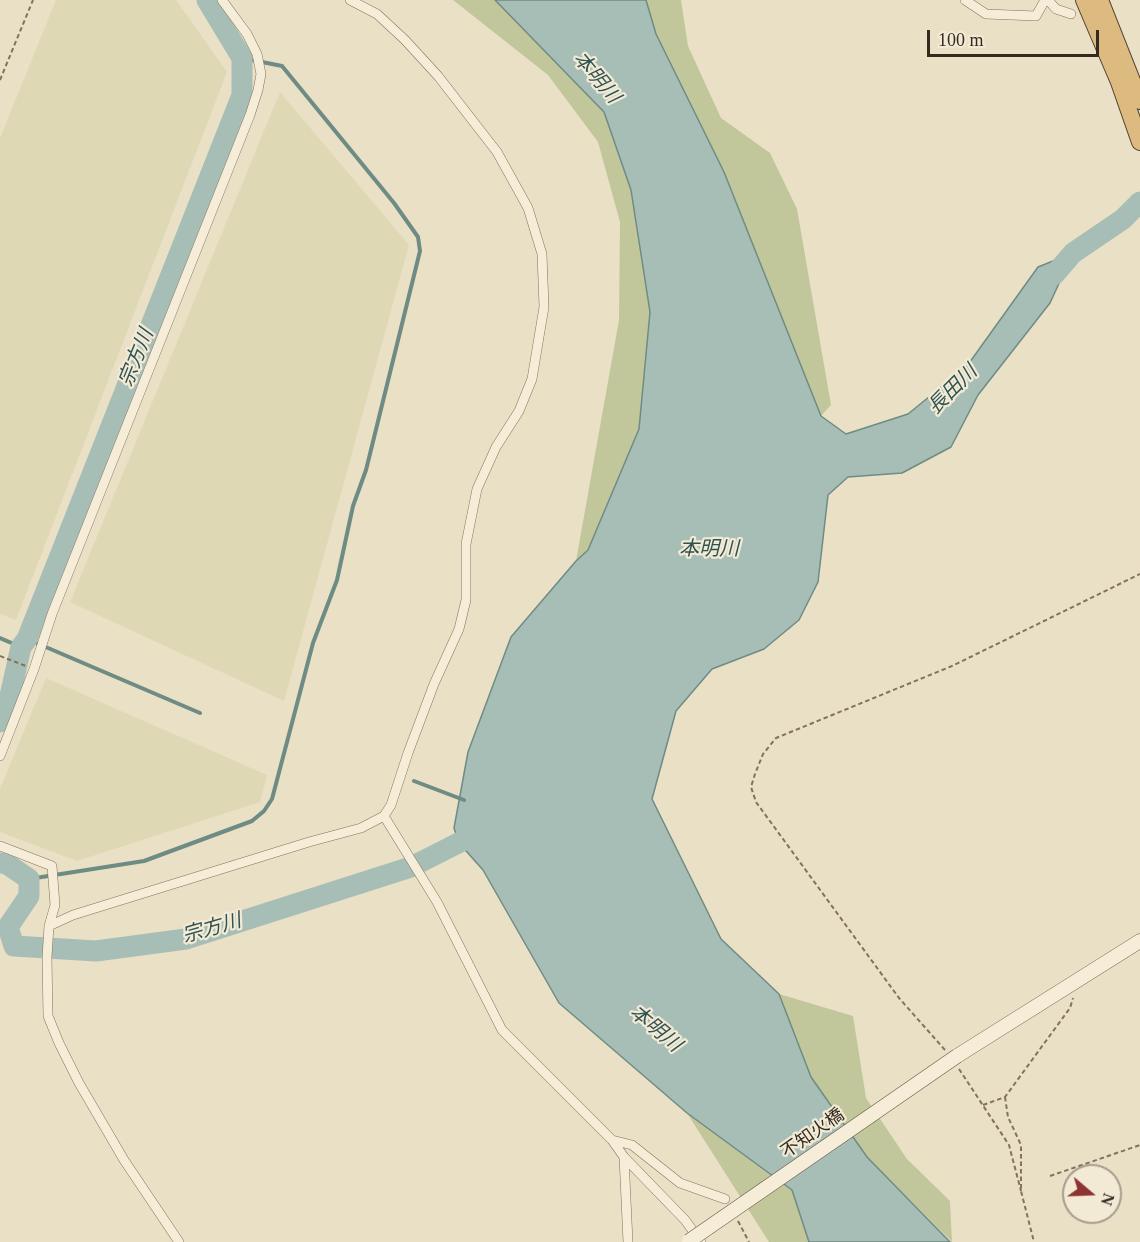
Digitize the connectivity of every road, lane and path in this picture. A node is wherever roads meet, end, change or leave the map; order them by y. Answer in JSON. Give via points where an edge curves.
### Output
{"nodes":[{"id":1,"x":33,"y":0,"type":"edge"},
{"id":2,"x":222,"y":0,"type":"edge"},
{"id":3,"x":350,"y":0,"type":"edge"},
{"id":4,"x":964,"y":0,"type":"edge"},
{"id":5,"x":1046,"y":0,"type":"edge"},
{"id":6,"x":1084,"y":0,"type":"edge"},
{"id":7,"x":1100,"y":0,"type":"edge"},
{"id":8,"x":1071,"y":14,"type":"dead end"},
{"id":9,"x":1130,"y":75,"type":"edge"},
{"id":10,"x":0,"y":80,"type":"edge"},
{"id":11,"x":1140,"y":101,"type":"edge"},
{"id":12,"x":1140,"y":142,"type":"edge"},
{"id":13,"x":1140,"y":574,"type":"edge"},
{"id":14,"x":0,"y":656,"type":"edge"},
{"id":15,"x":34,"y":669,"type":"junction"},
{"id":16,"x":0,"y":756,"type":"edge"},
{"id":17,"x":384,"y":816,"type":"junction"},
{"id":18,"x":0,"y":846,"type":"edge"},
{"id":19,"x":49,"y":926,"type":"junction"},
{"id":20,"x":1140,"y":941,"type":"edge"},
{"id":21,"x":1073,"y":998,"type":"dead end"},
{"id":22,"x":953,"y":1058,"type":"junction"},
{"id":23,"x":1005,"y":1096,"type":"junction"},
{"id":24,"x":983,"y":1105,"type":"junction"},
{"id":25,"x":612,"y":1140,"type":"junction"},
{"id":26,"x":1140,"y":1145,"type":"edge"},
{"id":27,"x":624,"y":1157,"type":"junction"},
{"id":28,"x":1050,"y":1176,"type":"dead end"},
{"id":29,"x":1021,"y":1191,"type":"junction"},
{"id":30,"x":725,"y":1199,"type":"dead end"},
{"id":31,"x":179,"y":1242,"type":"edge"},
{"id":32,"x":628,"y":1242,"type":"edge"},
{"id":33,"x":693,"y":1242,"type":"edge"},
{"id":34,"x":1034,"y":1242,"type":"edge"}],
"edges":[{"from":1,"to":10,"type":"path"},
{"from":2,"to":15,"type":"street","via":[[247,33],[257,54],[261,74],[258,90],[52,614]]},
{"from":3,"to":17,"type":"street","via":[[377,14],[405,40],[497,152],[528,208],[543,264],[544,307],[532,379],[477,489],[466,544],[466,600],[459,629]]},
{"from":4,"to":5,"type":"street","via":[[986,14],[1036,16]]},
{"from":5,"to":8,"type":"street"},
{"from":6,"to":9,"type":"highway"},
{"from":7,"to":9,"type":"highway"},
{"from":9,"to":11,"type":"highway"},
{"from":9,"to":12,"type":"highway"},
{"from":13,"to":22,"type":"path","via":[[952,666],[776,738],[763,754],[755,774],[751,787],[756,802],[899,998]]},
{"from":14,"to":15,"type":"path"},
{"from":15,"to":16,"type":"street"},
{"from":17,"to":19,"type":"street","via":[[361,828],[73,915]]},
{"from":17,"to":25,"type":"street","via":[[437,902],[502,1030]]},
{"from":18,"to":19,"type":"street","via":[[52,866],[55,905]]},
{"from":19,"to":31,"type":"street","via":[[48,1016],[58,1043],[124,1160]]},
{"from":20,"to":22,"type":"main road","name":"不知火橋"},
{"from":21,"to":23,"type":"path","via":[[1070,1008]]},
{"from":22,"to":24,"type":"path"},
{"from":22,"to":33,"type":"main road","name":"不知火橋","bridge":true},
{"from":23,"to":24,"type":"path"},
{"from":23,"to":29,"type":"path","via":[[1008,1117],[1021,1145]]},
{"from":24,"to":29,"type":"path","via":[[1009,1145]]},
{"from":25,"to":27,"type":"street"},
{"from":25,"to":30,"type":"street","via":[[632,1145],[680,1182]]},
{"from":26,"to":28,"type":"path"},
{"from":27,"to":32,"type":"street"},
{"from":27,"to":33,"type":"street","via":[[685,1220]]},
{"from":29,"to":34,"type":"path"}]}
